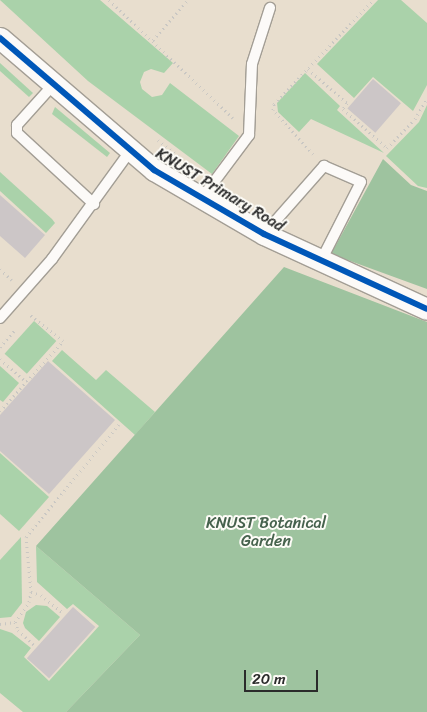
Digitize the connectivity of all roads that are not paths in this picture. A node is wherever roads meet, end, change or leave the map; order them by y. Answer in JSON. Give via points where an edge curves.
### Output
{"nodes":[{"id":1,"x":270,"y":8,"type":"dead end"},
{"id":2,"x":0,"y":38,"type":"edge"},
{"id":3,"x":53,"y":84,"type":"junction"},
{"id":4,"x":131,"y":150,"type":"junction"},
{"id":5,"x":202,"y":198,"type":"junction"},
{"id":6,"x":94,"y":204,"type":"junction"},
{"id":7,"x":264,"y":234,"type":"junction"},
{"id":8,"x":321,"y":261,"type":"junction"},
{"id":9,"x":427,"y":309,"type":"edge"},
{"id":10,"x":0,"y":318,"type":"edge"}],
"edges":[{"from":1,"to":5,"type":"lane","via":[[252,64],[249,135]]},
{"from":2,"to":3,"type":"street","name":"KNUST Primary Road"},
{"from":3,"to":4,"type":"street","name":"KNUST Primary Road"},
{"from":3,"to":6,"type":"lane","via":[[17,125],[17,133]]},
{"from":4,"to":5,"type":"street","name":"KNUST Primary Road","via":[[154,170]]},
{"from":4,"to":6,"type":"lane"},
{"from":5,"to":7,"type":"street","name":"KNUST Primary Road"},
{"from":6,"to":10,"type":"lane","via":[[52,259]]},
{"from":7,"to":8,"type":"street","name":"KNUST Primary Road"},
{"from":7,"to":8,"type":"lane","via":[[324,166],[361,182]]},
{"from":8,"to":9,"type":"street","name":"KNUST Primary Road"}]}
